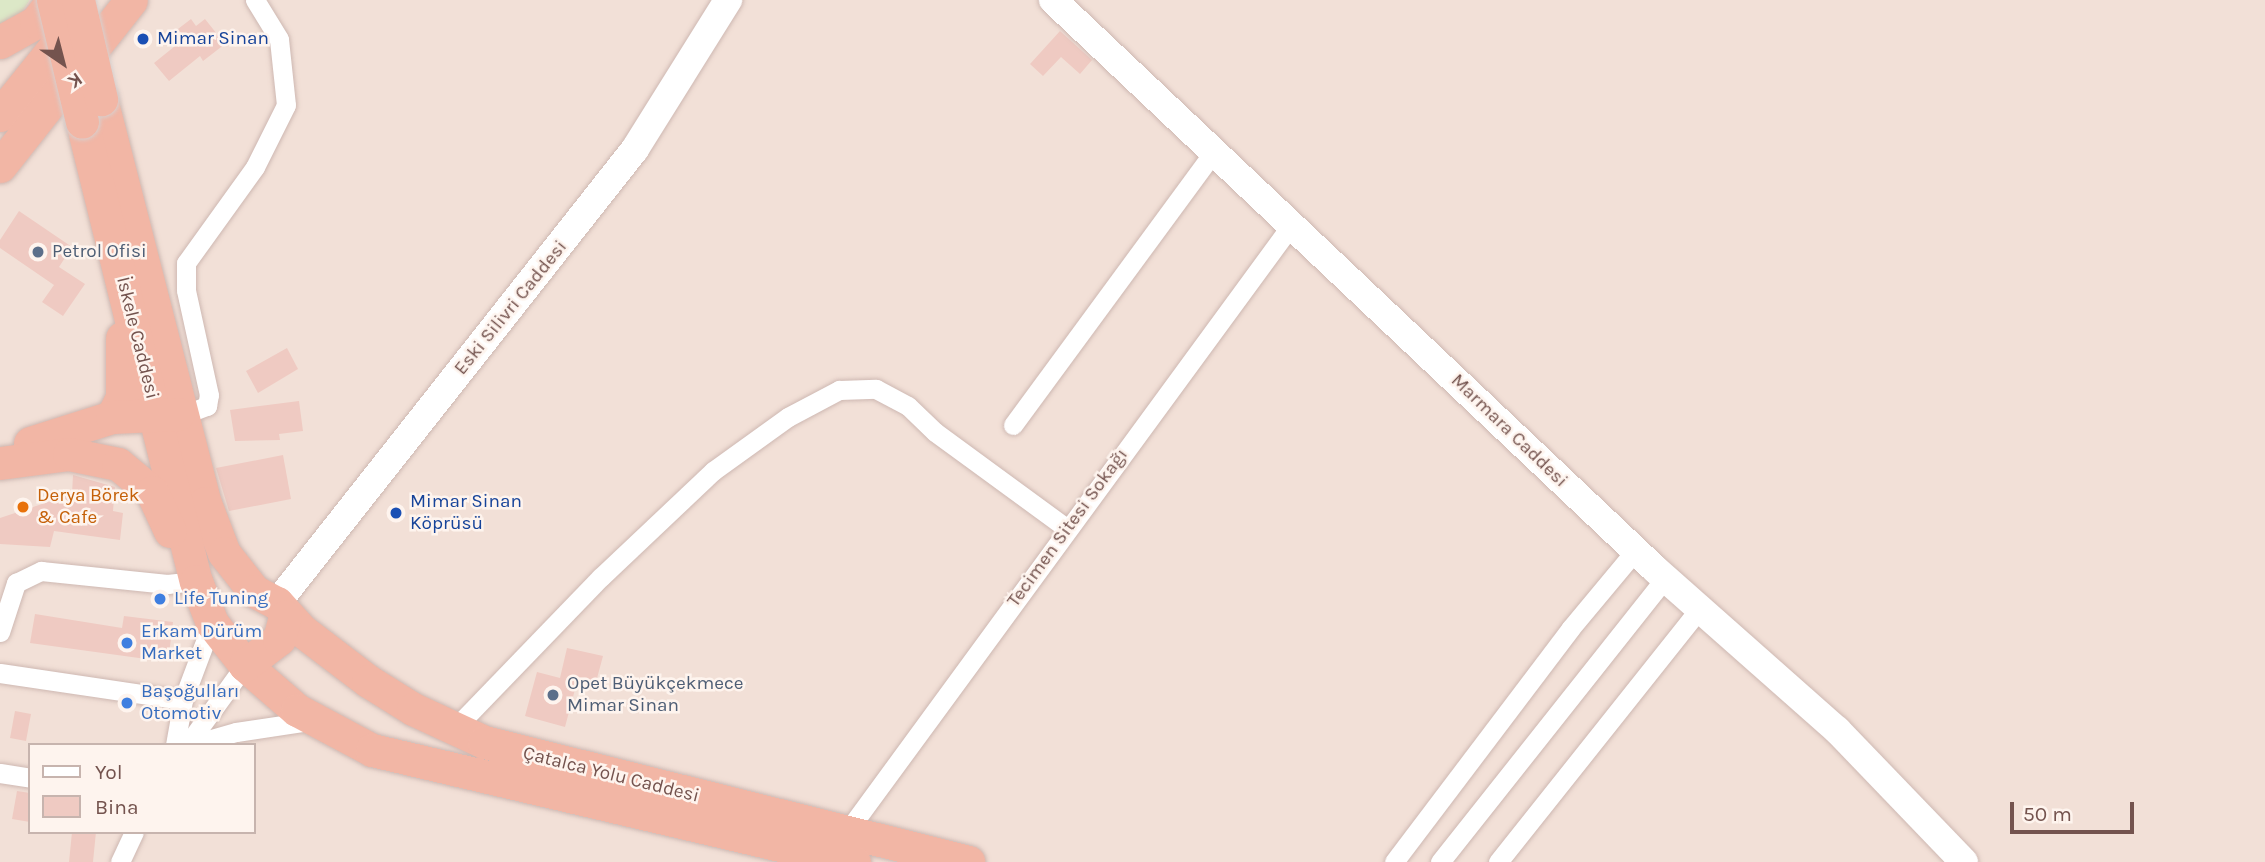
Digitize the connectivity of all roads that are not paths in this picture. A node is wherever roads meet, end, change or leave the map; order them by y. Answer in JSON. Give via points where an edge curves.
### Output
{"nodes":[{"id":1,"x":41,"y":0,"type":"edge"},
{"id":2,"x":53,"y":0,"type":"edge"},
{"id":3,"x":78,"y":0,"type":"edge"},
{"id":4,"x":93,"y":0,"type":"edge"},
{"id":5,"x":131,"y":0,"type":"edge"},
{"id":6,"x":255,"y":0,"type":"edge"},
{"id":7,"x":728,"y":0,"type":"edge"},
{"id":8,"x":1053,"y":0,"type":"edge"},
{"id":9,"x":0,"y":42,"type":"edge"},
{"id":10,"x":66,"y":55,"type":"junction"},
{"id":11,"x":91,"y":111,"type":"junction"},
{"id":12,"x":0,"y":115,"type":"edge"},
{"id":13,"x":1214,"y":151,"type":"junction"},
{"id":14,"x":0,"y":166,"type":"edge"},
{"id":15,"x":1292,"y":224,"type":"junction"},
{"id":16,"x":112,"y":239,"type":"junction"},
{"id":17,"x":170,"y":414,"type":"junction"},
{"id":18,"x":112,"y":417,"type":"junction"},
{"id":19,"x":1013,"y":425,"type":"dead end"},
{"id":20,"x":0,"y":447,"type":"edge"},
{"id":21,"x":0,"y":463,"type":"edge"},
{"id":22,"x":1066,"y":528,"type":"junction"},
{"id":23,"x":1636,"y":551,"type":"junction"},
{"id":24,"x":1665,"y":578,"type":"junction"},
{"id":25,"x":196,"y":581,"type":"junction"},
{"id":26,"x":272,"y":603,"type":"junction"},
{"id":27,"x":1699,"y":609,"type":"junction"},
{"id":28,"x":212,"y":623,"type":"junction"},
{"id":29,"x":0,"y":632,"type":"edge"},
{"id":30,"x":244,"y":665,"type":"junction"},
{"id":31,"x":0,"y":673,"type":"edge"},
{"id":32,"x":183,"y":700,"type":"junction"},
{"id":33,"x":313,"y":721,"type":"junction"},
{"id":34,"x":454,"y":729,"type":"junction"},
{"id":35,"x":175,"y":743,"type":"edge"},
{"id":36,"x":190,"y":743,"type":"edge"},
{"id":37,"x":197,"y":743,"type":"edge"},
{"id":38,"x":0,"y":773,"type":"edge"},
{"id":39,"x":28,"y":778,"type":"edge"},
{"id":40,"x":133,"y":834,"type":"edge"},
{"id":41,"x":850,"y":848,"type":"edge"},
{"id":42,"x":120,"y":862,"type":"edge"},
{"id":43,"x":968,"y":862,"type":"edge"},
{"id":44,"x":1394,"y":862,"type":"edge"},
{"id":45,"x":1440,"y":862,"type":"edge"},
{"id":46,"x":1498,"y":862,"type":"edge"},
{"id":47,"x":1964,"y":862,"type":"edge"}],
"edges":[{"from":1,"to":10,"type":"highway","via":[[54,38]]},
{"from":2,"to":9,"type":"highway","via":[[36,22]]},
{"from":2,"to":10,"type":"highway","name":"İskele Caddesi","bridge":true},
{"from":3,"to":11,"type":"highway","name":"İskele Caddesi","bridge":true},
{"from":4,"to":12,"type":"highway"},
{"from":5,"to":14,"type":"highway"},
{"from":6,"to":17,"type":"street","via":[[279,39],[286,105],[255,167],[186,263],[186,290],[209,396],[207,406]]},
{"from":7,"to":26,"type":"main road","name":"Eski Silivri Caddesi","via":[[635,149]]},
{"from":8,"to":13,"type":"main road","name":"Marmara Caddesi"},
{"from":10,"to":11,"type":"highway","name":"İskele Caddesi","bridge":true},
{"from":11,"to":16,"type":"highway","name":"İskele Caddesi"},
{"from":11,"to":17,"type":"highway","name":"İskele Caddesi"},
{"from":13,"to":15,"type":"main road","name":"Marmara Caddesi"},
{"from":13,"to":19,"type":"street"},
{"from":15,"to":22,"type":"street","name":"Tecimen Sitesi Sokağı"},
{"from":15,"to":23,"type":"main road","name":"Marmara Caddesi"},
{"from":16,"to":17,"type":"highway","name":"İskele Caddesi"},
{"from":16,"to":18,"type":"highway","via":[[112,281],[125,355],[122,397]]},
{"from":17,"to":18,"type":"highway"},
{"from":17,"to":25,"type":"highway","name":"İskele Caddesi"},
{"from":17,"to":26,"type":"highway","name":"İskele Caddesi","via":[[230,563]]},
{"from":18,"to":20,"type":"highway","via":[[28,444]]},
{"from":21,"to":25,"type":"highway","via":[[69,454],[104,459],[135,474],[152,492],[177,552]]},
{"from":22,"to":34,"type":"street","via":[[935,432],[908,406],[876,389],[839,390],[788,418],[713,471],[601,577]]},
{"from":22,"to":41,"type":"street","name":"Tecimen Sitesi Sokağı"},
{"from":23,"to":24,"type":"main road","name":"Marmara Caddesi"},
{"from":23,"to":44,"type":"street","via":[[1570,629]]},
{"from":24,"to":27,"type":"main road","name":"Marmara Caddesi"},
{"from":24,"to":45,"type":"street"},
{"from":25,"to":28,"type":"highway","name":"İskele Caddesi"},
{"from":25,"to":29,"type":"street","via":[[167,584],[41,570],[16,583]]},
{"from":26,"to":28,"type":"highway","via":[[232,597]]},
{"from":26,"to":30,"type":"highway","via":[[279,639]]},
{"from":26,"to":34,"type":"highway","name":"Çatalca Yolu Caddesi","via":[[368,681]]},
{"from":27,"to":46,"type":"street"},
{"from":27,"to":47,"type":"main road","name":"Marmara Caddesi","via":[[1837,730]]},
{"from":28,"to":30,"type":"highway","name":"İskele Caddesi"},
{"from":28,"to":32,"type":"street"},
{"from":30,"to":33,"type":"highway","name":"Çatalca Yolu Caddesi"},
{"from":30,"to":36,"type":"street"},
{"from":31,"to":32,"type":"street"},
{"from":32,"to":35,"type":"street"},
{"from":33,"to":37,"type":"street","via":[[278,723]]},
{"from":33,"to":41,"type":"highway","name":"Çatalca Yolu Caddesi","via":[[372,750],[417,763]]},
{"from":34,"to":41,"type":"highway","name":"Çatalca Yolu Caddesi","via":[[544,760]]},
{"from":38,"to":39,"type":"street"},
{"from":40,"to":42,"type":"street"},
{"from":41,"to":43,"type":"highway","name":"Çatalca Yolu Caddesi"}]}
